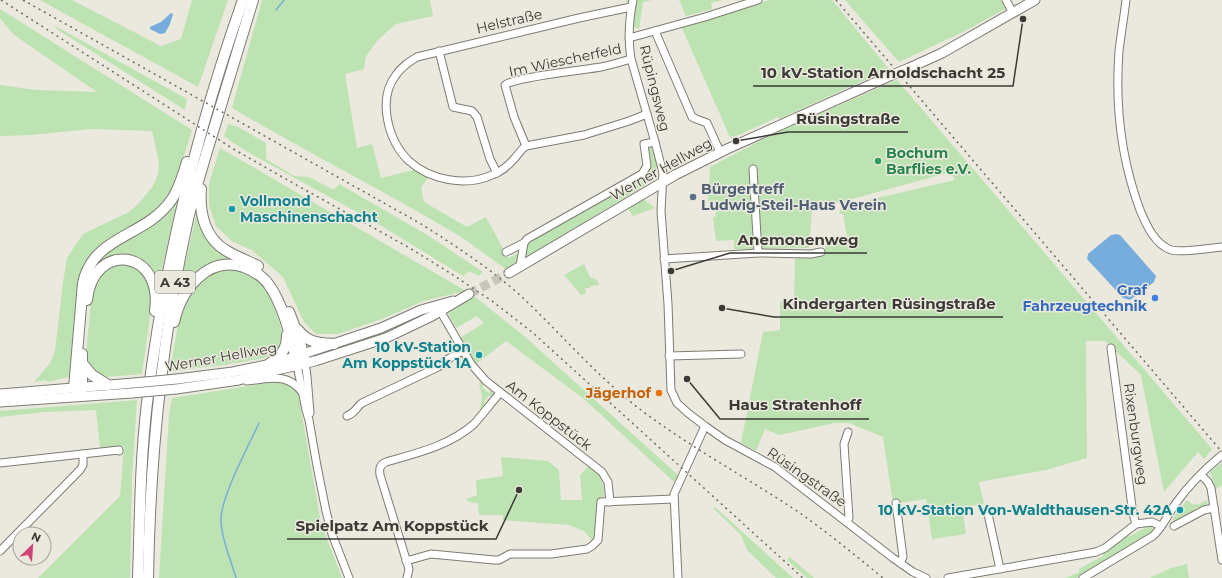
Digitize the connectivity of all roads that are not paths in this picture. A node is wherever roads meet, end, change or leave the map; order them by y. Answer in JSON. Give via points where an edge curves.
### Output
{"nodes":[{"id":1,"x":243,"y":0,"type":"edge"},
{"id":2,"x":253,"y":0,"type":"edge"},
{"id":3,"x":758,"y":0,"type":"edge"},
{"id":4,"x":1006,"y":0,"type":"edge"},
{"id":5,"x":1035,"y":0,"type":"edge"},
{"id":6,"x":1126,"y":0,"type":"edge"},
{"id":7,"x":632,"y":3,"type":"edge"},
{"id":8,"x":1012,"y":13,"type":"junction"},
{"id":9,"x":655,"y":31,"type":"junction"},
{"id":10,"x":629,"y":38,"type":"junction"},
{"id":11,"x":439,"y":51,"type":"junction"},
{"id":12,"x":631,"y":59,"type":"junction"},
{"id":13,"x":206,"y":114,"type":"junction"},
{"id":14,"x":647,"y":114,"type":"junction"},
{"id":15,"x":655,"y":142,"type":"junction"},
{"id":16,"x":526,"y":146,"type":"junction"},
{"id":17,"x":720,"y":152,"type":"junction"},
{"id":18,"x":204,"y":163,"type":"junction"},
{"id":19,"x":753,"y":168,"type":"dead end"},
{"id":20,"x":497,"y":173,"type":"junction"},
{"id":21,"x":662,"y":181,"type":"junction"},
{"id":22,"x":524,"y":243,"type":"junction"},
{"id":23,"x":1222,"y":247,"type":"edge"},
{"id":24,"x":506,"y":252,"type":"dead end"},
{"id":25,"x":822,"y":252,"type":"dead end"},
{"id":26,"x":758,"y":253,"type":"junction"},
{"id":27,"x":664,"y":259,"type":"junction"},
{"id":28,"x":520,"y":266,"type":"junction"},
{"id":29,"x":509,"y":273,"type":"tunnel mouth"},
{"id":30,"x":439,"y":308,"type":"junction"},
{"id":31,"x":291,"y":327,"type":"junction"},
{"id":32,"x":334,"y":344,"type":"junction"},
{"id":33,"x":1111,"y":348,"type":"dead end"},
{"id":34,"x":463,"y":351,"type":"junction"},
{"id":35,"x":154,"y":354,"type":"junction"},
{"id":36,"x":741,"y":354,"type":"dead end"},
{"id":37,"x":669,"y":356,"type":"junction"},
{"id":38,"x":300,"y":360,"type":"junction"},
{"id":39,"x":82,"y":363,"type":"junction"},
{"id":40,"x":268,"y":365,"type":"junction"},
{"id":41,"x":239,"y":380,"type":"junction"},
{"id":42,"x":177,"y":384,"type":"junction"},
{"id":43,"x":108,"y":385,"type":"junction"},
{"id":44,"x":133,"y":388,"type":"junction"},
{"id":45,"x":79,"y":390,"type":"junction"},
{"id":46,"x":302,"y":392,"type":"junction"},
{"id":47,"x":500,"y":393,"type":"junction"},
{"id":48,"x":0,"y":394,"type":"edge"},
{"id":49,"x":0,"y":402,"type":"edge"},
{"id":50,"x":158,"y":404,"type":"junction"},
{"id":51,"x":347,"y":416,"type":"dead end"},
{"id":52,"x":310,"y":420,"type":"junction"},
{"id":53,"x":705,"y":426,"type":"junction"},
{"id":54,"x":848,"y":432,"type":"dead end"},
{"id":55,"x":119,"y":451,"type":"dead end"},
{"id":56,"x":83,"y":454,"type":"junction"},
{"id":57,"x":1221,"y":456,"type":"edge"},
{"id":58,"x":0,"y":463,"type":"edge"},
{"id":59,"x":1201,"y":475,"type":"junction"},
{"id":60,"x":674,"y":499,"type":"junction"},
{"id":61,"x":607,"y":502,"type":"junction"},
{"id":62,"x":896,"y":503,"type":"dead end"},
{"id":63,"x":1214,"y":508,"type":"junction"},
{"id":64,"x":988,"y":514,"type":"dead end"},
{"id":65,"x":847,"y":522,"type":"junction"},
{"id":66,"x":1136,"y":524,"type":"junction"},
{"id":67,"x":1162,"y":526,"type":"junction"},
{"id":68,"x":1174,"y":526,"type":"dead end"},
{"id":69,"x":0,"y":551,"type":"edge"},
{"id":70,"x":406,"y":560,"type":"junction"},
{"id":71,"x":1222,"y":560,"type":"edge"},
{"id":72,"x":900,"y":563,"type":"junction"},
{"id":73,"x":1000,"y":569,"type":"junction"},
{"id":74,"x":138,"y":578,"type":"edge"},
{"id":75,"x":148,"y":578,"type":"edge"},
{"id":76,"x":349,"y":578,"type":"edge"},
{"id":77,"x":407,"y":578,"type":"edge"},
{"id":78,"x":678,"y":578,"type":"edge"},
{"id":79,"x":926,"y":578,"type":"edge"},
{"id":80,"x":948,"y":578,"type":"edge"},
{"id":81,"x":1083,"y":578,"type":"edge"}],
"edges":[{"from":1,"to":13,"type":"highway","number":"A 43"},
{"from":2,"to":18,"type":"highway","number":"A 43"},
{"from":3,"to":9,"type":"street"},
{"from":4,"to":8,"type":"street"},
{"from":5,"to":8,"type":"main road","name":"Werner Hellweg"},
{"from":6,"to":23,"type":"street","via":[[1119,53],[1118,110],[1125,158],[1142,214],[1154,236],[1170,250]]},
{"from":7,"to":10,"type":"street","name":"Rüpingsweg"},
{"from":7,"to":11,"type":"street","name":"Helstraße"},
{"from":8,"to":17,"type":"main road","name":"Werner Hellweg","bridge":true,"via":[[942,53]]},
{"from":9,"to":10,"type":"street"},
{"from":9,"to":17,"type":"street","via":[[692,117],[706,123]]},
{"from":10,"to":12,"type":"street","name":"Rüpingsweg"},
{"from":11,"to":20,"type":"street","via":[[453,107],[472,111],[477,117]]},
{"from":11,"to":20,"type":"street","name":"Helstraße","via":[[417,57],[406,64],[392,81],[386,105],[393,136],[409,160],[424,171],[437,176],[476,181]]},
{"from":12,"to":14,"type":"street","name":"Rüpingsweg"},
{"from":12,"to":16,"type":"street","name":"Im Wiescherfeld","via":[[600,67],[526,78],[505,86]]},
{"from":13,"to":35,"type":"highway","number":"A 43","via":[[182,206]]},
{"from":13,"to":45,"type":"highway","via":[[172,200],[144,226],[102,249],[88,267],[83,283]]},
{"from":14,"to":15,"type":"street","name":"Rüpingsweg"},
{"from":14,"to":16,"type":"street","via":[[584,135]]},
{"from":15,"to":21,"type":"street","name":"Rüpingsweg"},
{"from":15,"to":22,"type":"street","name":"Werner Hellweg","via":[[644,144],[647,166],[642,174]]},
{"from":16,"to":20,"type":"street","name":"Helstraße","via":[[513,161]]},
{"from":17,"to":21,"type":"main road","name":"Werner Hellweg"},
{"from":18,"to":31,"type":"highway","via":[[200,201],[203,219],[210,236],[220,247],[267,274],[280,293]]},
{"from":18,"to":50,"type":"highway","number":"A 43","via":[[190,214],[172,300]]},
{"from":19,"to":26,"type":"street"},
{"from":21,"to":27,"type":"street","name":"Rüsingstraße"},
{"from":21,"to":28,"type":"main road","name":"Werner Hellweg"},
{"from":22,"to":24,"type":"street","name":"Werner Hellweg"},
{"from":22,"to":28,"type":"street"},
{"from":25,"to":26,"type":"street"},
{"from":26,"to":27,"type":"street"},
{"from":27,"to":37,"type":"street","name":"Rüsingstraße"},
{"from":28,"to":29,"type":"main road","name":"Werner Hellweg"},
{"from":30,"to":32,"type":"main road","name":"Werner Hellweg","via":[[421,310],[382,328]]},
{"from":30,"to":34,"type":"street","name":"Am Koppstück"},
{"from":30,"to":38,"type":"main road","name":"Werner Hellweg","via":[[386,338],[315,361]]},
{"from":31,"to":32,"type":"highway","via":[[312,342]]},
{"from":31,"to":38,"type":"highway"},
{"from":31,"to":40,"type":"highway","via":[[285,350]]},
{"from":31,"to":50,"type":"highway","via":[[269,284],[256,273],[241,266],[230,265],[218,266],[206,272],[190,285],[178,306],[164,390]]},
{"from":32,"to":38,"type":"main road","name":"Werner Hellweg"},
{"from":33,"to":66,"type":"street","name":"Rixenburgweg"},
{"from":34,"to":47,"type":"street","name":"Am Koppstück","via":[[476,371]]},
{"from":34,"to":51,"type":"street","via":[[438,367],[362,403],[354,413]]},
{"from":35,"to":39,"type":"highway","via":[[152,335],[156,292],[153,283],[148,272],[139,264],[126,259],[118,260],[100,268],[89,289]]},
{"from":35,"to":74,"type":"highway","number":"A 43","via":[[143,452]]},
{"from":36,"to":37,"type":"street"},
{"from":37,"to":53,"type":"street","name":"Rüsingstraße","via":[[671,390],[674,398]]},
{"from":38,"to":40,"type":"main road","name":"Werner Hellweg"},
{"from":38,"to":41,"type":"main road","name":"Werner Hellweg"},
{"from":38,"to":46,"type":"street"},
{"from":38,"to":52,"type":"street"},
{"from":39,"to":43,"type":"highway","via":[[92,375]]},
{"from":39,"to":45,"type":"highway"},
{"from":40,"to":42,"type":"main road","name":"Werner Hellweg"},
{"from":41,"to":42,"type":"main road","name":"Werner Hellweg"},
{"from":41,"to":46,"type":"street","name":"Werner Hellweg","via":[[286,379],[298,386]]},
{"from":42,"to":44,"type":"main road","name":"Werner Hellweg","bridge":true},
{"from":43,"to":44,"type":"main road","name":"Werner Hellweg"},
{"from":43,"to":45,"type":"main road","name":"Werner Hellweg"},
{"from":44,"to":45,"type":"main road","name":"Werner Hellweg"},
{"from":45,"to":48,"type":"main road","name":"Werner Hellweg"},
{"from":45,"to":49,"type":"main road","name":"Werner Hellweg"},
{"from":46,"to":52,"type":"street"},
{"from":47,"to":61,"type":"street","name":"Am Koppstück","via":[[602,472],[608,482]]},
{"from":47,"to":70,"type":"street","via":[[477,421],[456,437],[431,449],[386,462],[380,467],[380,475]]},
{"from":50,"to":75,"type":"highway","number":"A 43"},
{"from":52,"to":76,"type":"street","via":[[326,511]]},
{"from":53,"to":60,"type":"street","via":[[678,483]]},
{"from":53,"to":65,"type":"street","name":"Rüsingstraße","via":[[775,468]]},
{"from":54,"to":65,"type":"street","via":[[844,444],[849,518]]},
{"from":55,"to":56,"type":"street"},
{"from":56,"to":58,"type":"street"},
{"from":56,"to":69,"type":"street","via":[[83,465],[80,470]]},
{"from":57,"to":59,"type":"street"},
{"from":59,"to":63,"type":"street","via":[[1210,484]]},
{"from":59,"to":67,"type":"street","via":[[1177,502]]},
{"from":60,"to":61,"type":"street"},
{"from":60,"to":78,"type":"street"},
{"from":61,"to":70,"type":"street","via":[[601,502],[598,540],[587,549],[551,554],[510,554],[499,560],[430,554]]},
{"from":62,"to":72,"type":"street","via":[[903,557]]},
{"from":63,"to":68,"type":"street","via":[[1204,510]]},
{"from":63,"to":71,"type":"street"},
{"from":64,"to":73,"type":"street"},
{"from":65,"to":72,"type":"street","name":"Rüsingstraße"},
{"from":66,"to":67,"type":"street","via":[[1152,522]]},
{"from":66,"to":73,"type":"street","via":[[1096,552]]},
{"from":67,"to":81,"type":"street","via":[[1153,536]]},
{"from":70,"to":77,"type":"street","via":[[409,573]]},
{"from":72,"to":79,"type":"street","name":"Rüsingstraße"},
{"from":73,"to":80,"type":"street"}]}
